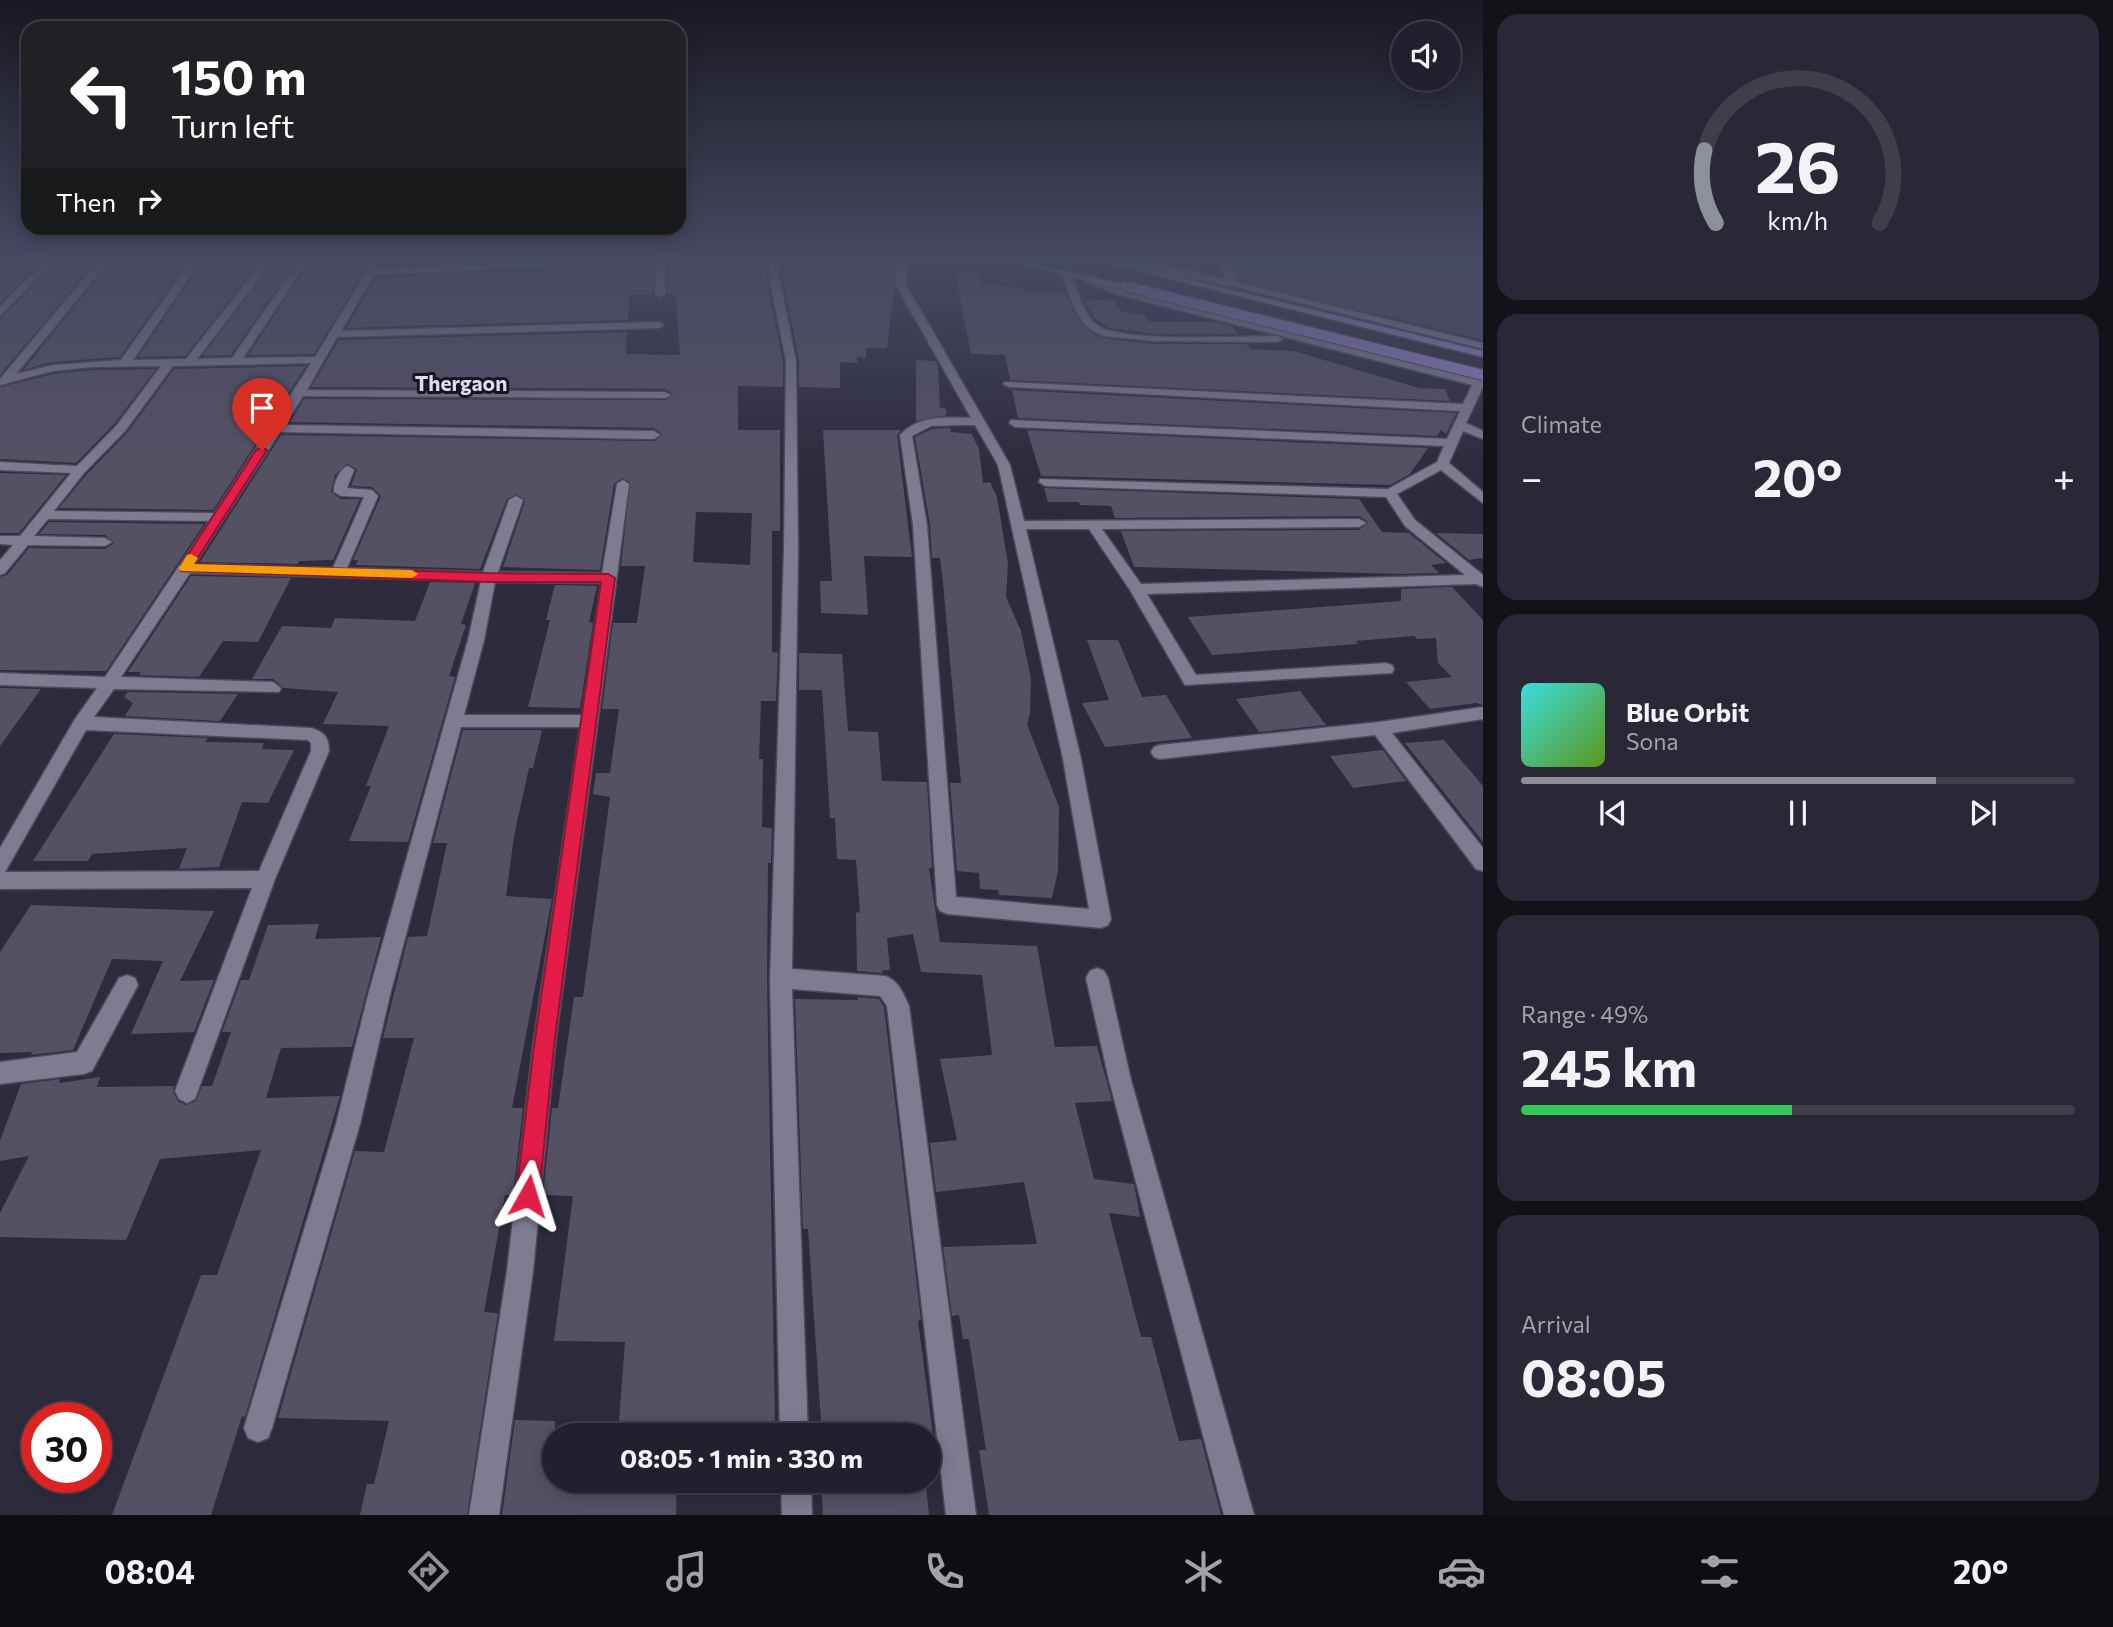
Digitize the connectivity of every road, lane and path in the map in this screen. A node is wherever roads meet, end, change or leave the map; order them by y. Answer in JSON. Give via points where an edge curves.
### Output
{"nodes":[{"id":1,"x":45,"y":329,"type":"edge"},
{"id":2,"x":149,"y":329,"type":"edge"},
{"id":3,"x":217,"y":329,"type":"edge"},
{"id":4,"x":257,"y":329,"type":"edge"},
{"id":5,"x":335,"y":329,"type":"edge"},
{"id":6,"x":525,"y":329,"type":"edge"},
{"id":7,"x":785,"y":329,"type":"edge"},
{"id":8,"x":926,"y":329,"type":"edge"},
{"id":9,"x":1093,"y":329,"type":"edge"},
{"id":10,"x":1265,"y":329,"type":"edge"},
{"id":11,"x":1291,"y":329,"type":"edge"},
{"id":12,"x":1380,"y":329,"type":"edge"},
{"id":13,"x":1414,"y":329,"type":"edge"},
{"id":14,"x":332,"y":334,"type":"junction"},
{"id":15,"x":1306,"y":339,"type":"junction"},
{"id":16,"x":1483,"y":346,"type":"edge"},
{"id":17,"x":1483,"y":354,"type":"edge"},
{"id":18,"x":236,"y":360,"type":"junction"},
{"id":19,"x":318,"y":360,"type":"junction"},
{"id":20,"x":190,"y":361,"type":"junction"},
{"id":21,"x":170,"y":362,"type":"junction"},
{"id":22,"x":125,"y":363,"type":"junction"},
{"id":23,"x":1482,"y":378,"type":"edge"},
{"id":24,"x":2,"y":383,"type":"edge"},
{"id":25,"x":1009,"y":384,"type":"dead end"},
{"id":26,"x":299,"y":393,"type":"junction"},
{"id":27,"x":665,"y":395,"type":"dead end"},
{"id":28,"x":1467,"y":408,"type":"junction"},
{"id":29,"x":979,"y":421,"type":"junction"},
{"id":30,"x":1015,"y":422,"type":"dead end"},
{"id":31,"x":1460,"y":425,"type":"junction"},
{"id":32,"x":276,"y":428,"type":"junction"},
{"id":33,"x":654,"y":435,"type":"dead end"},
{"id":34,"x":1483,"y":435,"type":"edge"},
{"id":35,"x":1451,"y":443,"type":"junction"},
{"id":36,"x":1442,"y":464,"type":"junction"},
{"id":37,"x":0,"y":466,"type":"edge"},
{"id":38,"x":80,"y":470,"type":"junction"},
{"id":39,"x":348,"y":470,"type":"dead end"},
{"id":40,"x":1045,"y":482,"type":"dead end"},
{"id":41,"x":622,"y":484,"type":"dead end"},
{"id":42,"x":1390,"y":493,"type":"junction"},
{"id":43,"x":1483,"y":499,"type":"edge"},
{"id":44,"x":516,"y":500,"type":"dead end"},
{"id":45,"x":44,"y":514,"type":"junction"},
{"id":46,"x":218,"y":517,"type":"junction"},
{"id":47,"x":1359,"y":523,"type":"dead end"},
{"id":48,"x":1018,"y":525,"type":"junction"},
{"id":49,"x":1093,"y":525,"type":"junction"},
{"id":50,"x":0,"y":540,"type":"edge"},
{"id":51,"x":25,"y":541,"type":"junction"},
{"id":52,"x":104,"y":542,"type":"dead end"},
{"id":53,"x":185,"y":568,"type":"junction"},
{"id":54,"x":0,"y":570,"type":"edge"},
{"id":55,"x":339,"y":571,"type":"junction"},
{"id":56,"x":488,"y":577,"type":"junction"},
{"id":57,"x":608,"y":578,"type":"junction"},
{"id":58,"x":1481,"y":581,"type":"edge"},
{"id":59,"x":1137,"y":589,"type":"junction"},
{"id":60,"x":1385,"y":669,"type":"dead end"},
{"id":61,"x":0,"y":679,"type":"edge"},
{"id":62,"x":109,"y":681,"type":"junction"},
{"id":63,"x":273,"y":688,"type":"dead end"},
{"id":64,"x":1483,"y":713,"type":"edge"},
{"id":65,"x":454,"y":721,"type":"junction"},
{"id":66,"x":588,"y":721,"type":"junction"},
{"id":67,"x":81,"y":723,"type":"junction"},
{"id":68,"x":1379,"y":729,"type":"junction"},
{"id":69,"x":1160,"y":752,"type":"dead end"},
{"id":70,"x":1483,"y":863,"type":"edge"},
{"id":71,"x":0,"y":866,"type":"edge"},
{"id":72,"x":265,"y":879,"type":"junction"},
{"id":73,"x":0,"y":881,"type":"edge"},
{"id":74,"x":781,"y":978,"type":"junction"},
{"id":75,"x":1097,"y":978,"type":"dead end"},
{"id":76,"x":127,"y":985,"type":"dead end"},
{"id":77,"x":0,"y":1073,"type":"edge"},
{"id":78,"x":187,"y":1091,"type":"dead end"},
{"id":79,"x":794,"y":1423,"type":"edge"},
{"id":80,"x":258,"y":1428,"type":"dead end"},
{"id":81,"x":796,"y":1493,"type":"edge"},
{"id":82,"x":484,"y":1515,"type":"edge"},
{"id":83,"x":797,"y":1515,"type":"edge"},
{"id":84,"x":961,"y":1515,"type":"edge"},
{"id":85,"x":1239,"y":1515,"type":"edge"}],
"edges":[{"from":1,"to":24,"type":"street"},
{"from":2,"to":22,"type":"street"},
{"from":3,"to":20,"type":"street"},
{"from":4,"to":18,"type":"street"},
{"from":5,"to":14,"type":"street"},
{"from":6,"to":14,"type":"street"},
{"from":7,"to":74,"type":"street","via":[[791,361],[791,564]]},
{"from":8,"to":29,"type":"street"},
{"from":9,"to":15,"type":"street","via":[[1141,338]]},
{"from":10,"to":15,"type":"street"},
{"from":11,"to":23,"type":"main road","bridge":true},
{"from":12,"to":17,"type":"main road"},
{"from":13,"to":16,"type":"street"},
{"from":14,"to":19,"type":"street"},
{"from":15,"to":23,"type":"street"},
{"from":18,"to":19,"type":"street"},
{"from":18,"to":20,"type":"street"},
{"from":19,"to":26,"type":"street"},
{"from":20,"to":21,"type":"street"},
{"from":21,"to":22,"type":"street"},
{"from":21,"to":38,"type":"street","via":[[121,428]]},
{"from":22,"to":24,"type":"street","via":[[53,368]]},
{"from":23,"to":28,"type":"street"},
{"from":25,"to":28,"type":"street"},
{"from":26,"to":27,"type":"street"},
{"from":26,"to":32,"type":"street"},
{"from":28,"to":31,"type":"street"},
{"from":29,"to":48,"type":"street","via":[[1004,465]]},
{"from":29,"to":48,"type":"street","via":[[925,424],[906,435],[920,526],[947,905],[1101,919],[1072,759]]},
{"from":30,"to":35,"type":"street"},
{"from":31,"to":34,"type":"street"},
{"from":31,"to":35,"type":"street"},
{"from":32,"to":33,"type":"street"},
{"from":32,"to":46,"type":"street"},
{"from":35,"to":36,"type":"street"},
{"from":36,"to":42,"type":"street"},
{"from":36,"to":43,"type":"street"},
{"from":37,"to":38,"type":"street"},
{"from":38,"to":45,"type":"street"},
{"from":39,"to":55,"type":"street","via":[[341,492],[371,496]]},
{"from":40,"to":42,"type":"street"},
{"from":41,"to":57,"type":"street"},
{"from":42,"to":58,"type":"street","via":[[1410,523]]},
{"from":44,"to":56,"type":"street"},
{"from":45,"to":46,"type":"street"},
{"from":45,"to":51,"type":"street"},
{"from":46,"to":53,"type":"street"},
{"from":47,"to":49,"type":"street"},
{"from":48,"to":49,"type":"street"},
{"from":49,"to":59,"type":"street"},
{"from":50,"to":51,"type":"street"},
{"from":51,"to":52,"type":"street"},
{"from":51,"to":54,"type":"street"},
{"from":53,"to":55,"type":"street"},
{"from":53,"to":62,"type":"street"},
{"from":55,"to":56,"type":"street"},
{"from":56,"to":57,"type":"street"},
{"from":56,"to":65,"type":"street","via":[[477,640]]},
{"from":57,"to":66,"type":"street"},
{"from":58,"to":59,"type":"street"},
{"from":59,"to":60,"type":"street","via":[[1191,681]]},
{"from":61,"to":62,"type":"street"},
{"from":62,"to":63,"type":"street"},
{"from":62,"to":67,"type":"street"},
{"from":64,"to":68,"type":"street"},
{"from":65,"to":66,"type":"street"},
{"from":65,"to":80,"type":"street","via":[[348,1124]]},
{"from":66,"to":82,"type":"street","via":[[544,1046],[520,1271]]},
{"from":67,"to":71,"type":"street"},
{"from":67,"to":72,"type":"street","via":[[311,734],[320,740],[320,751]]},
{"from":68,"to":69,"type":"street"},
{"from":68,"to":70,"type":"street"},
{"from":72,"to":73,"type":"street"},
{"from":72,"to":78,"type":"street"},
{"from":74,"to":79,"type":"street"},
{"from":74,"to":84,"type":"street","via":[[885,986],[898,1006]]},
{"from":75,"to":85,"type":"street","via":[[1119,1080]]},
{"from":76,"to":77,"type":"street","via":[[84,1063]]},
{"from":81,"to":83,"type":"street"}]}
